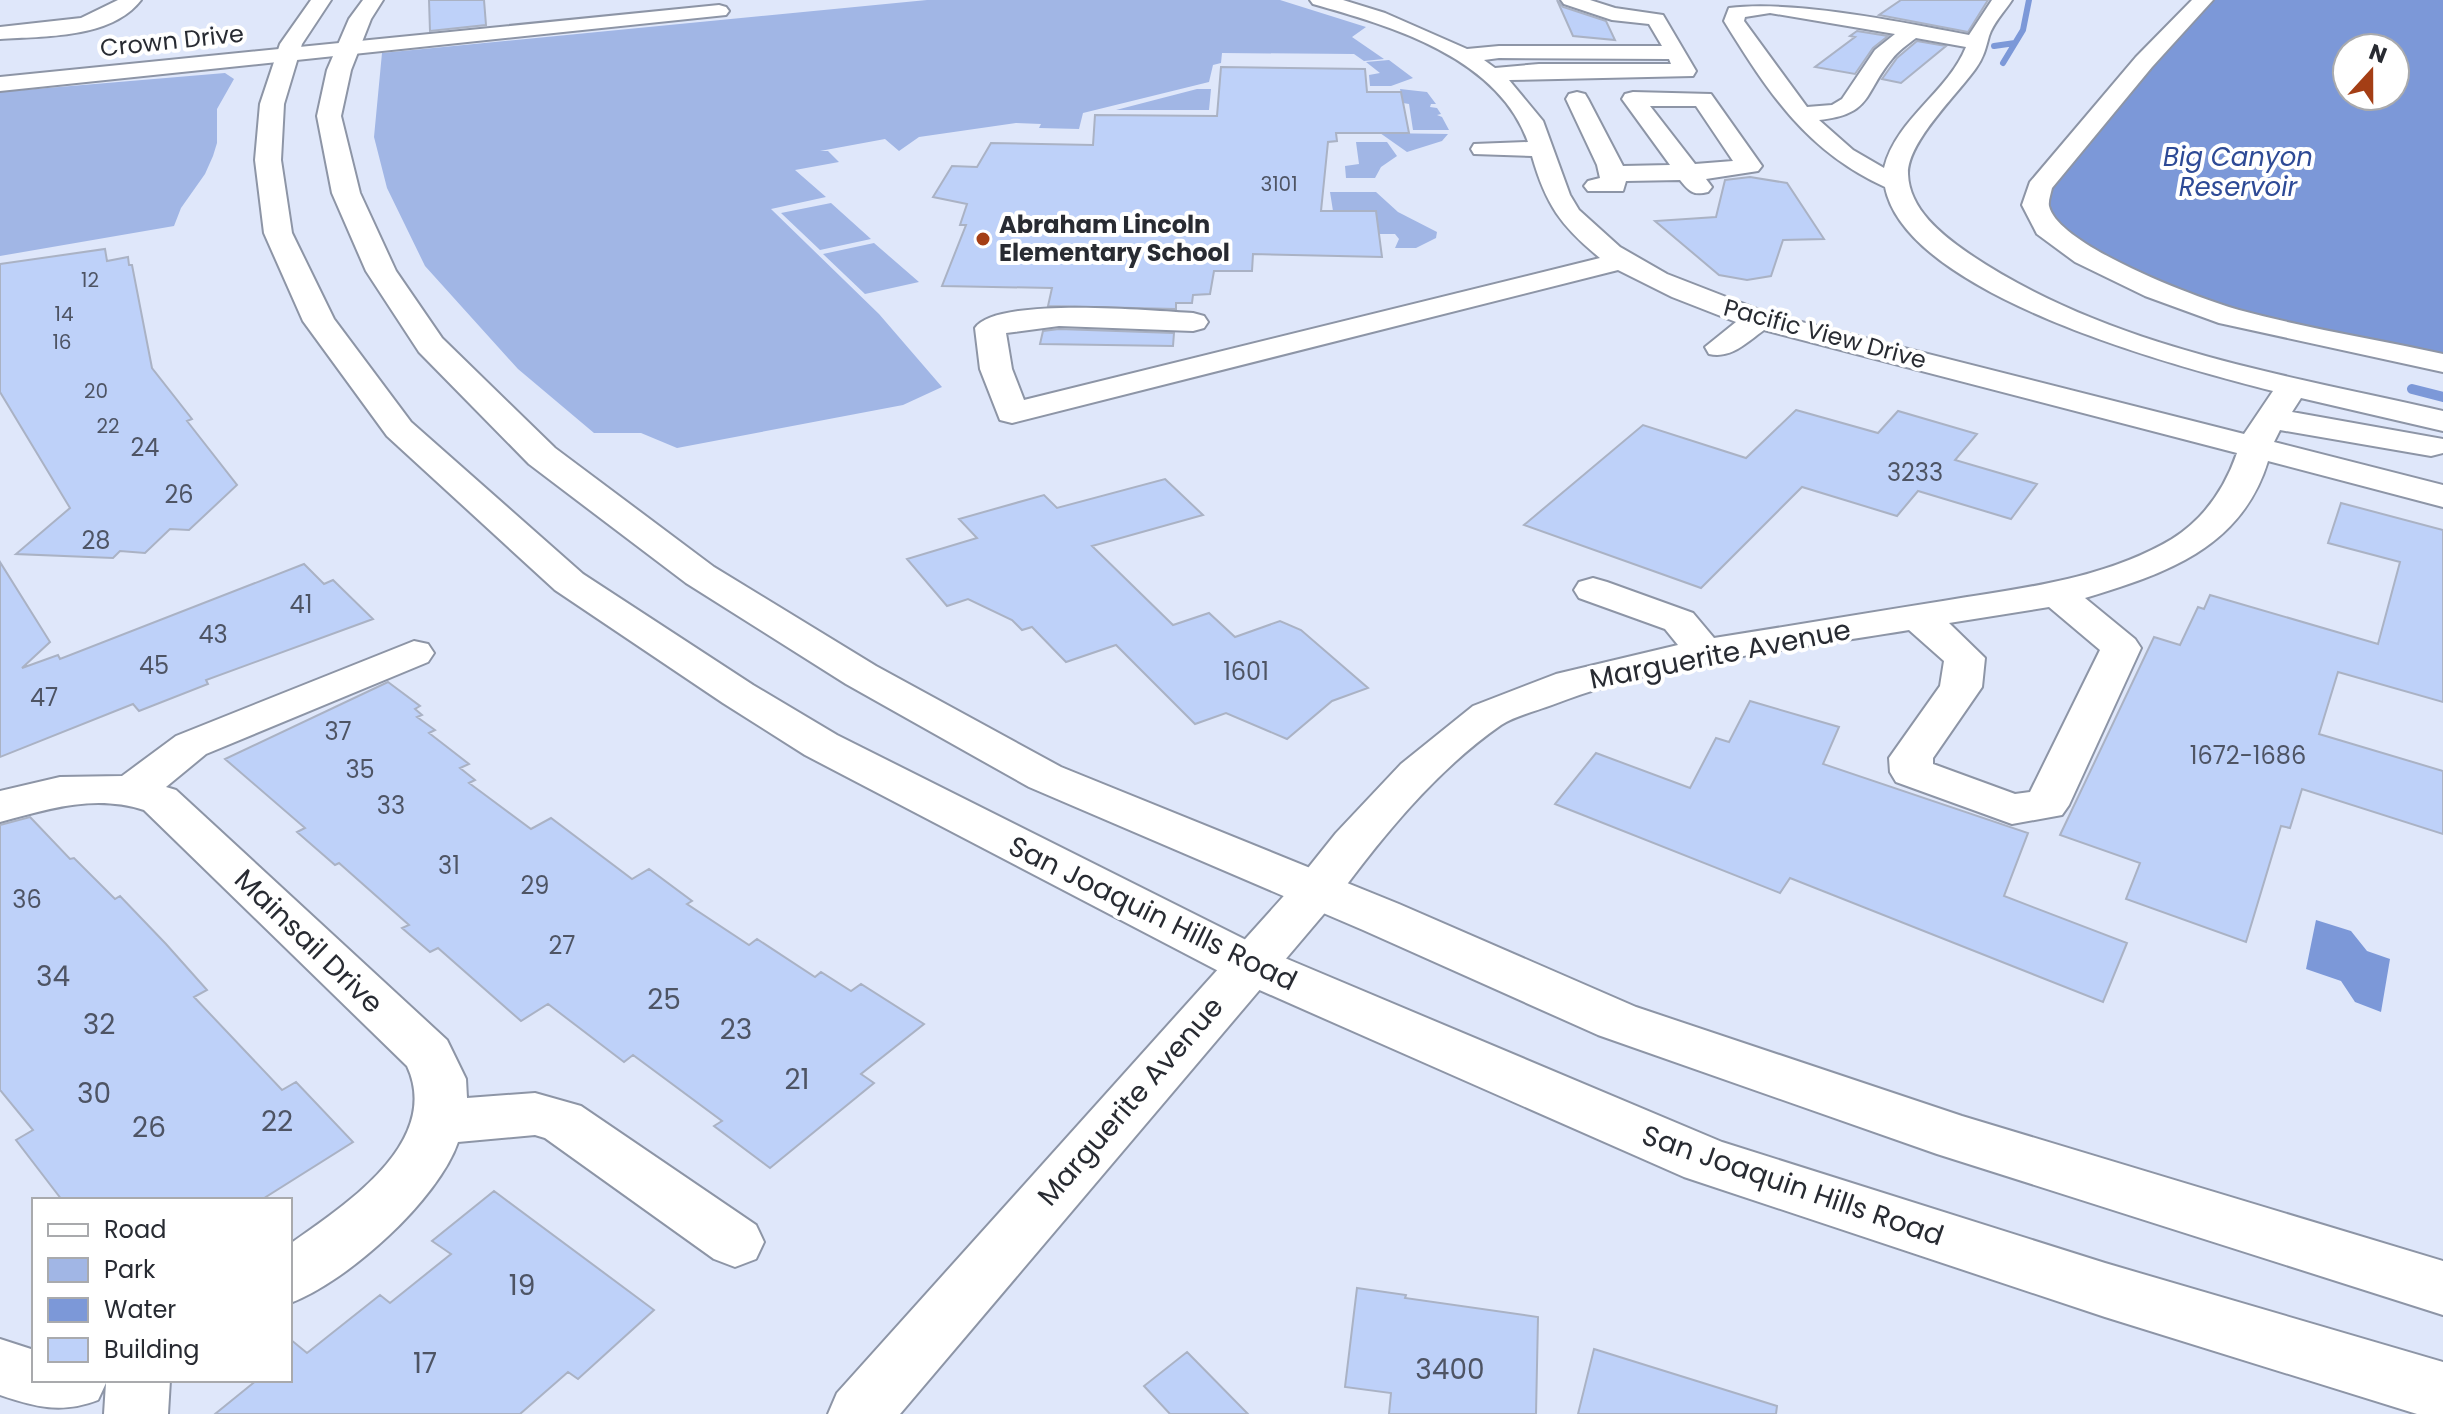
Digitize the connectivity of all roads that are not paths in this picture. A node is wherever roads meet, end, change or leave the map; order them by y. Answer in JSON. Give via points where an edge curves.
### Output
{"nodes":[{"id":1,"x":131,"y":0,"type":"edge"},
{"id":2,"x":321,"y":0,"type":"edge"},
{"id":3,"x":373,"y":0,"type":"edge"},
{"id":4,"x":1320,"y":0,"type":"edge"},
{"id":5,"x":1571,"y":0,"type":"edge"},
{"id":6,"x":1812,"y":0,"type":"edge"},
{"id":7,"x":2002,"y":0,"type":"edge"},
{"id":8,"x":2203,"y":0,"type":"edge"},
{"id":9,"x":1411,"y":4,"type":"dead end"},
{"id":10,"x":617,"y":10,"type":"edge"},
{"id":11,"x":719,"y":11,"type":"dead end"},
{"id":12,"x":1371,"y":15,"type":"junction"},
{"id":13,"x":1835,"y":16,"type":"junction"},
{"id":14,"x":1913,"y":29,"type":"junction"},
{"id":15,"x":0,"y":33,"type":"edge"},
{"id":16,"x":1979,"y":43,"type":"junction"},
{"id":17,"x":348,"y":49,"type":"junction"},
{"id":18,"x":1677,"y":53,"type":"junction"},
{"id":19,"x":288,"y":56,"type":"junction"},
{"id":20,"x":1463,"y":56,"type":"junction"},
{"id":21,"x":1489,"y":75,"type":"junction"},
{"id":22,"x":0,"y":84,"type":"edge"},
{"id":23,"x":1514,"y":99,"type":"junction"},
{"id":24,"x":1577,"y":99,"type":"junction"},
{"id":25,"x":1633,"y":99,"type":"junction"},
{"id":26,"x":1799,"y":115,"type":"junction"},
{"id":27,"x":1483,"y":149,"type":"dead end"},
{"id":28,"x":1541,"y":149,"type":"junction"},
{"id":29,"x":1684,"y":172,"type":"junction"},
{"id":30,"x":1613,"y":180,"type":"junction"},
{"id":31,"x":1897,"y":183,"type":"junction"},
{"id":32,"x":1556,"y":187,"type":"junction"},
{"id":33,"x":1641,"y":200,"type":"dead end"},
{"id":34,"x":1684,"y":201,"type":"dead end"},
{"id":35,"x":1580,"y":226,"type":"junction"},
{"id":36,"x":1551,"y":230,"type":"dead end"},
{"id":37,"x":1621,"y":261,"type":"junction"},
{"id":38,"x":1649,"y":275,"type":"junction"},
{"id":39,"x":1570,"y":292,"type":"dead end"},
{"id":40,"x":1759,"y":320,"type":"junction"},
{"id":41,"x":1193,"y":322,"type":"dead end"},
{"id":42,"x":1720,"y":347,"type":"dead end"},
{"id":43,"x":2443,"y":363,"type":"edge"},
{"id":44,"x":2293,"y":385,"type":"junction"},
{"id":45,"x":2443,"y":421,"type":"edge"},
{"id":46,"x":2263,"y":432,"type":"junction"},
{"id":47,"x":2443,"y":449,"type":"edge"},
{"id":48,"x":2443,"y":496,"type":"edge"},
{"id":49,"x":1593,"y":590,"type":"dead end"},
{"id":50,"x":2057,"y":594,"type":"junction"},
{"id":51,"x":1918,"y":617,"type":"junction"},
{"id":52,"x":1704,"y":652,"type":"junction"},
{"id":53,"x":414,"y":653,"type":"dead end"},
{"id":54,"x":133,"y":790,"type":"junction"},
{"id":55,"x":0,"y":807,"type":"edge"},
{"id":56,"x":1317,"y":890,"type":"junction"},
{"id":57,"x":1249,"y":964,"type":"junction"},
{"id":58,"x":439,"y":1122,"type":"junction"},
{"id":59,"x":735,"y":1242,"type":"dead end"},
{"id":60,"x":292,"y":1275,"type":"edge"},
{"id":61,"x":2443,"y":1288,"type":"edge"},
{"id":62,"x":0,"y":1367,"type":"edge"},
{"id":63,"x":32,"y":1377,"type":"edge"},
{"id":64,"x":138,"y":1382,"type":"edge"},
{"id":65,"x":2443,"y":1392,"type":"edge"},
{"id":66,"x":136,"y":1414,"type":"edge"},
{"id":67,"x":860,"y":1414,"type":"edge"}],
"edges":[{"from":1,"to":15,"type":"street","via":[[98,21]]},
{"from":2,"to":19,"type":"main road","name":"San Joaquin Hills Road"},
{"from":3,"to":17,"type":"main road"},
{"from":4,"to":12,"type":"street","name":"Pacific View Drive"},
{"from":5,"to":18,"type":"street","via":[[1612,14],[1656,19]]},
{"from":6,"to":13,"type":"street"},
{"from":7,"to":16,"type":"street","via":[[1979,32]]},
{"from":8,"to":43,"type":"street","via":[[2039,187],[2035,205],[2047,228],[2099,263],[2230,317]]},
{"from":9,"to":12,"type":"street"},
{"from":10,"to":11,"type":"street","name":"Crown Drive"},
{"from":10,"to":17,"type":"street","name":"Crown Drive"},
{"from":12,"to":20,"type":"street","name":"Pacific View Drive"},
{"from":13,"to":14,"type":"street"},
{"from":13,"to":26,"type":"street","via":[[1770,7],[1736,12],[1734,21]]},
{"from":14,"to":16,"type":"street"},
{"from":14,"to":26,"type":"street","via":[[1883,55],[1850,104],[1838,111]]},
{"from":16,"to":31,"type":"street","via":[[1901,152]]},
{"from":17,"to":19,"type":"street","name":"Crown Drive"},
{"from":17,"to":56,"type":"main road","via":[[329,116],[346,193],[381,271],[430,345],[542,456],[700,575],[861,675],[1045,777]]},
{"from":18,"to":20,"type":"street"},
{"from":18,"to":21,"type":"street","via":[[1685,71]]},
{"from":19,"to":22,"type":"street","name":"Crown Drive"},
{"from":19,"to":57,"type":"main road","name":"San Joaquin Hills Road","via":[[272,104],[268,160],[278,233],[319,321],[419,450],[569,582],[809,738]]},
{"from":20,"to":21,"type":"street","name":"Pacific View Drive"},
{"from":21,"to":23,"type":"street","name":"Pacific View Drive"},
{"from":23,"to":24,"type":"street"},
{"from":23,"to":28,"type":"street","name":"Pacific View Drive","via":[[1532,122]]},
{"from":24,"to":25,"type":"street"},
{"from":24,"to":30,"type":"street"},
{"from":25,"to":29,"type":"street"},
{"from":25,"to":29,"type":"street","via":[[1703,99],[1749,166]]},
{"from":26,"to":31,"type":"street","via":[[1869,173]]},
{"from":27,"to":28,"type":"street"},
{"from":28,"to":32,"type":"street","name":"Pacific View Drive"},
{"from":29,"to":30,"type":"street"},
{"from":29,"to":34,"type":"street","via":[[1703,192]]},
{"from":30,"to":32,"type":"street"},
{"from":30,"to":33,"type":"street"},
{"from":31,"to":44,"type":"street","via":[[1915,225],[1958,260],[2007,288],[2107,334]]},
{"from":32,"to":35,"type":"street","name":"Pacific View Drive","via":[[1568,215]]},
{"from":35,"to":36,"type":"street"},
{"from":35,"to":37,"type":"street","name":"Pacific View Drive"},
{"from":37,"to":38,"type":"street","name":"Pacific View Drive"},
{"from":37,"to":41,"type":"street","via":[[1012,413],[996,369],[990,328],[1038,317]]},
{"from":38,"to":39,"type":"street"},
{"from":38,"to":40,"type":"street","name":"Pacific View Drive"},
{"from":40,"to":42,"type":"street"},
{"from":40,"to":46,"type":"street","name":"Pacific View Drive"},
{"from":44,"to":45,"type":"street"},
{"from":44,"to":46,"type":"street","name":"Marguerite Avenue"},
{"from":46,"to":47,"type":"street","via":[[2396,438]]},
{"from":46,"to":48,"type":"street","name":"Pacific View Drive"},
{"from":46,"to":50,"type":"street","name":"Marguerite Avenue","via":[[2246,477],[2216,522],[2186,546],[2135,571]]},
{"from":49,"to":52,"type":"street","via":[[1679,621]]},
{"from":50,"to":51,"type":"street","name":"Marguerite Avenue"},
{"from":50,"to":51,"type":"street","via":[[2121,648],[2046,805],[2012,809],[1912,772],[1911,758],[1961,687],[1965,658]]},
{"from":51,"to":52,"type":"street","name":"Marguerite Avenue"},
{"from":52,"to":56,"type":"street","name":"Marguerite Avenue","via":[[1571,683],[1488,715],[1417,774]]},
{"from":53,"to":54,"type":"street","via":[[191,745]]},
{"from":54,"to":55,"type":"street","name":"Mainsail Drive","via":[[58,791]]},
{"from":54,"to":58,"type":"street","name":"Mainsail Drive","via":[[160,800],[428,1054],[441,1085]]},
{"from":56,"to":57,"type":"street","name":"Marguerite Avenue"},
{"from":56,"to":61,"type":"main road","via":[[1617,1021],[1958,1138]]},
{"from":57,"to":65,"type":"main road","name":"San Joaquin Hills Road","via":[[1705,1160]]},
{"from":57,"to":67,"type":"street","name":"Marguerite Avenue"},
{"from":58,"to":59,"type":"street","via":[[535,1114],[562,1121]]},
{"from":58,"to":60,"type":"street","name":"Mainsail Drive","via":[[423,1158],[389,1200]]},
{"from":62,"to":63,"type":"street"},
{"from":64,"to":66,"type":"street"}]}
